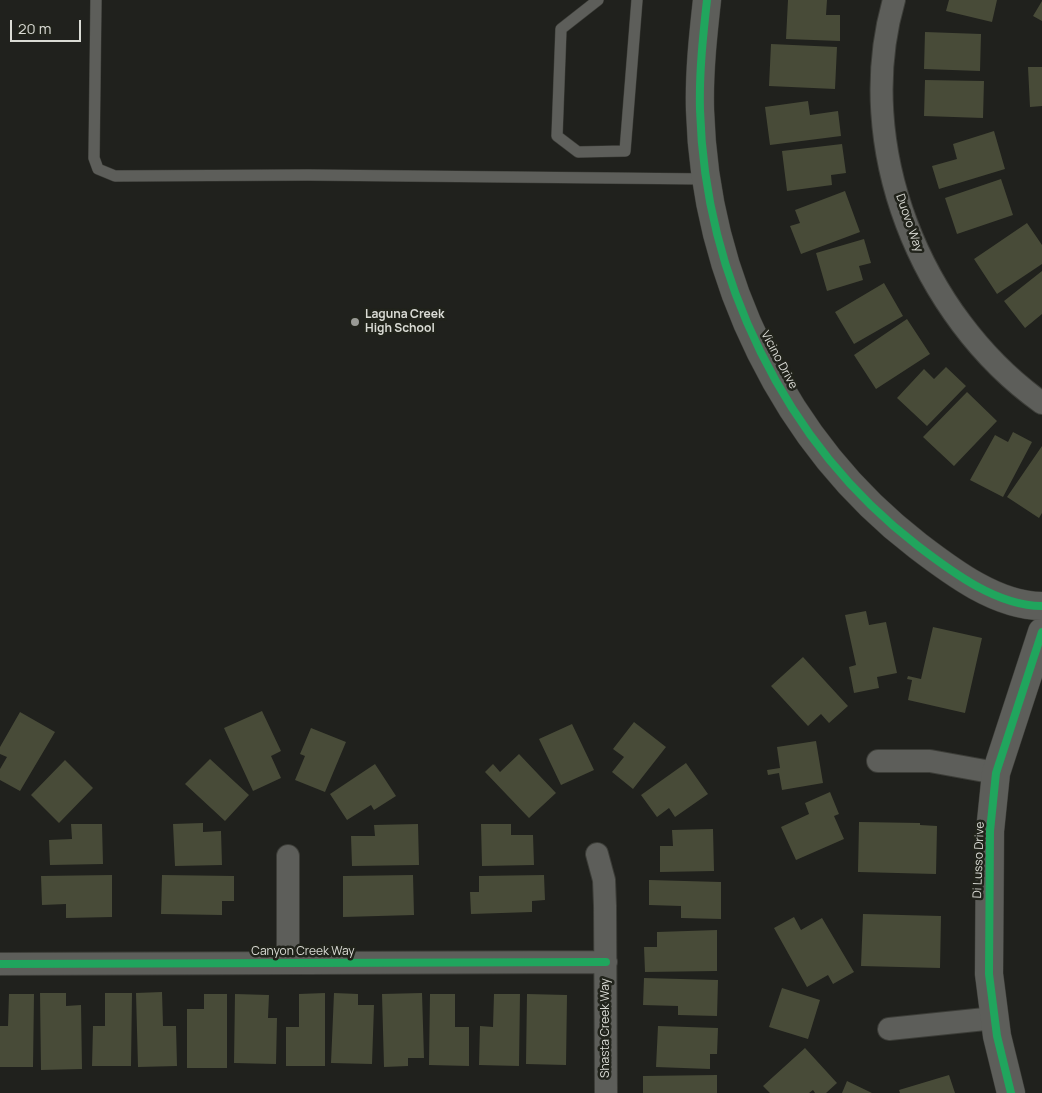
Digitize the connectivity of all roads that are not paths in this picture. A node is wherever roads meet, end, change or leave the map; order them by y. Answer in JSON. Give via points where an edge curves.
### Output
{"nodes":[{"id":1,"x":96,"y":0,"type":"edge"},
{"id":2,"x":598,"y":0,"type":"edge"},
{"id":3,"x":636,"y":0,"type":"edge"},
{"id":4,"x":707,"y":0,"type":"edge"},
{"id":5,"x":894,"y":0,"type":"edge"},
{"id":6,"x":707,"y":179,"type":"junction"},
{"id":7,"x":1042,"y":403,"type":"edge"},
{"id":8,"x":1042,"y":606,"type":"edge"},
{"id":9,"x":1042,"y":632,"type":"edge"},
{"id":10,"x":878,"y":761,"type":"dead end"},
{"id":11,"x":996,"y":773,"type":"junction"},
{"id":12,"x":597,"y":854,"type":"dead end"},
{"id":13,"x":288,"y":856,"type":"dead end"},
{"id":14,"x":606,"y":962,"type":"junction"},
{"id":15,"x":288,"y":963,"type":"junction"},
{"id":16,"x":0,"y":964,"type":"edge"},
{"id":17,"x":995,"y":1018,"type":"junction"},
{"id":18,"x":889,"y":1029,"type":"dead end"},
{"id":19,"x":606,"y":1093,"type":"edge"},
{"id":20,"x":1011,"y":1093,"type":"edge"}],
"edges":[{"from":1,"to":6,"type":"lane","via":[[94,158],[98,170],[115,176]]},
{"from":2,"to":3,"type":"lane","via":[[561,30],[557,136],[578,152],[625,151]]},
{"from":4,"to":6,"type":"street","name":"Vicino Drive","via":[[700,110]]},
{"from":5,"to":7,"type":"street","name":"Duovo Way","via":[[888,22],[880,90],[884,141],[916,246],[943,299],[973,340],[990,359]]},
{"from":6,"to":8,"type":"street","name":"Vicino Drive","via":[[716,230],[744,316],[774,378],[838,470],[903,534],[950,571],[997,595],[1029,606]]},
{"from":9,"to":11,"type":"street","name":"Di Lusso Drive"},
{"from":10,"to":11,"type":"street","via":[[930,760]]},
{"from":11,"to":17,"type":"street","name":"Di Lusso Drive","via":[[990,831],[989,916],[989,974]]},
{"from":12,"to":14,"type":"street","via":[[604,880]]},
{"from":13,"to":15,"type":"street","name":"Canyon Creek Way"},
{"from":14,"to":15,"type":"street","name":"Canyon Creek Way"},
{"from":14,"to":19,"type":"street","name":"Shasta Creek Way"},
{"from":15,"to":16,"type":"street","name":"Canyon Creek Way"},
{"from":17,"to":18,"type":"street"},
{"from":17,"to":20,"type":"street","name":"Di Lusso Drive"}]}
